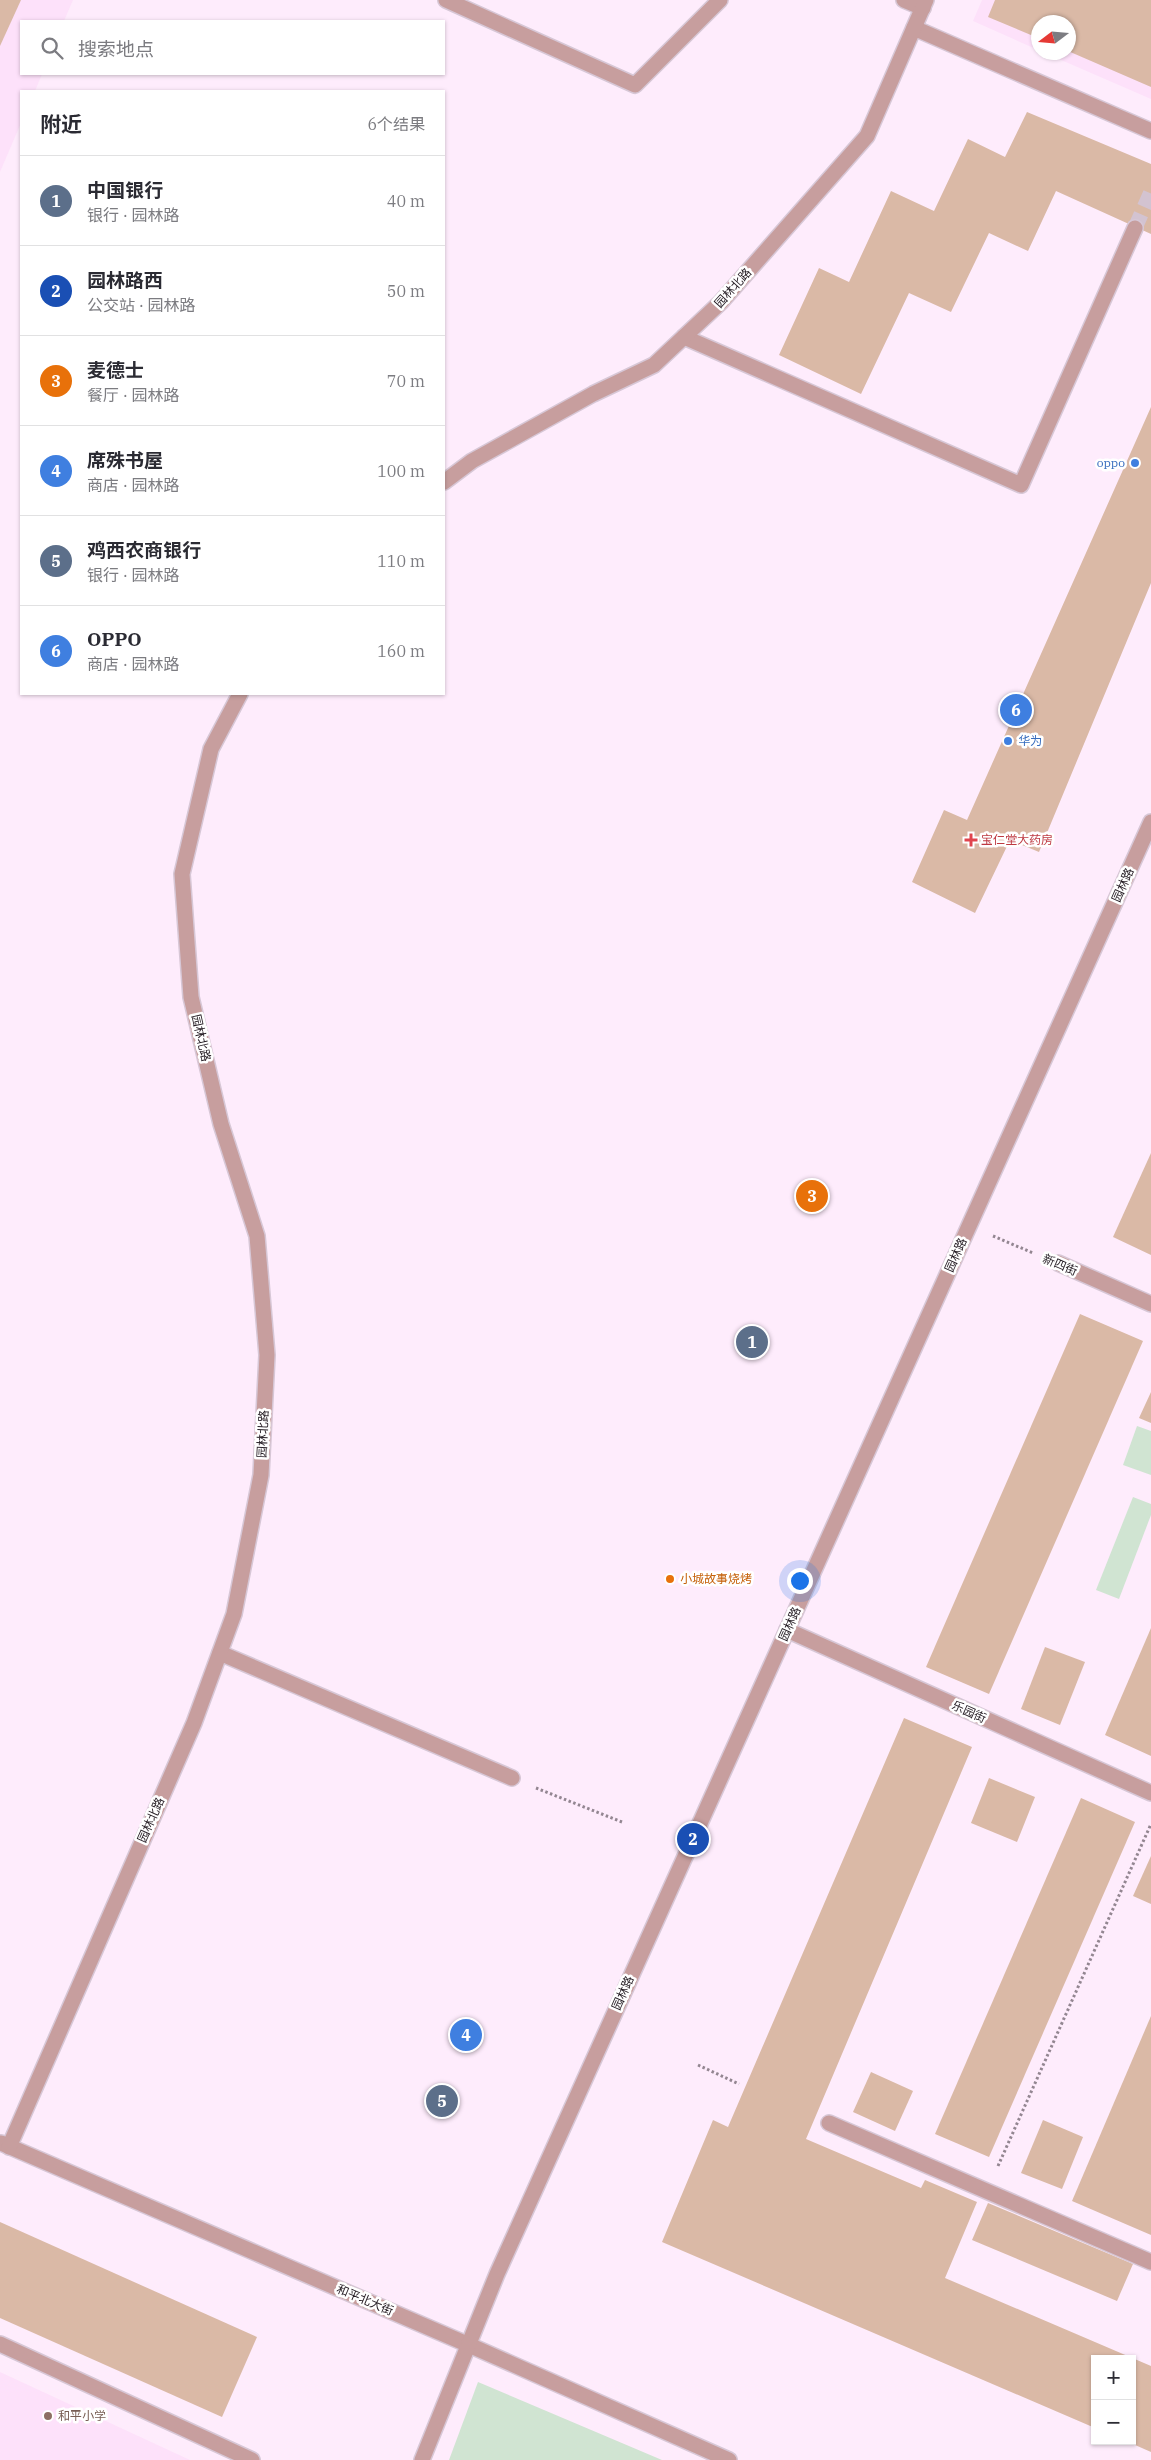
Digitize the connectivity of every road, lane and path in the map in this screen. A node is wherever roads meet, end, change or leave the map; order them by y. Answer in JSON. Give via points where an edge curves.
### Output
{"nodes":[{"id":1,"x":446,"y":0,"type":"edge"},
{"id":2,"x":720,"y":0,"type":"edge"},
{"id":3,"x":904,"y":0,"type":"edge"},
{"id":4,"x":925,"y":4,"type":"edge"},
{"id":5,"x":914,"y":28,"type":"junction"},
{"id":6,"x":1151,"y":131,"type":"edge"},
{"id":7,"x":1135,"y":228,"type":"tunnel mouth"},
{"id":8,"x":684,"y":337,"type":"junction"},
{"id":9,"x":445,"y":481,"type":"edge"},
{"id":10,"x":239,"y":695,"type":"edge"},
{"id":11,"x":1151,"y":822,"type":"edge"},
{"id":12,"x":970,"y":1226,"type":"junction"},
{"id":13,"x":1058,"y":1264,"type":"joint"},
{"id":14,"x":1151,"y":1304,"type":"edge"},
{"id":15,"x":787,"y":1630,"type":"junction"},
{"id":16,"x":220,"y":1653,"type":"junction"},
{"id":17,"x":512,"y":1778,"type":"joint"},
{"id":18,"x":1151,"y":1793,"type":"edge"},
{"id":19,"x":622,"y":1822,"type":"dead end"},
{"id":20,"x":1151,"y":1824,"type":"edge"},
{"id":21,"x":698,"y":2065,"type":"dead end"},
{"id":22,"x":739,"y":2084,"type":"dead end"},
{"id":23,"x":829,"y":2123,"type":"dead end"},
{"id":24,"x":4,"y":2145,"type":"edge"},
{"id":25,"x":987,"y":2191,"type":"junction"},
{"id":26,"x":1151,"y":2262,"type":"edge"},
{"id":27,"x":0,"y":2344,"type":"edge"},
{"id":28,"x":469,"y":2345,"type":"junction"},
{"id":29,"x":252,"y":2460,"type":"edge"},
{"id":30,"x":422,"y":2460,"type":"edge"},
{"id":31,"x":729,"y":2460,"type":"edge"}],
"edges":[{"from":1,"to":2,"type":"street","via":[[635,85]]},
{"from":3,"to":4,"type":"street"},
{"from":4,"to":5,"type":"street","name":"园林北路"},
{"from":5,"to":6,"type":"street"},
{"from":5,"to":8,"type":"street","name":"园林北路","via":[[867,136],[721,302]]},
{"from":7,"to":8,"type":"street","via":[[1020,485]]},
{"from":8,"to":9,"type":"street","name":"园林北路","via":[[654,365],[593,394],[480,456]]},
{"from":10,"to":16,"type":"street","name":"园林北路","via":[[211,749],[182,874],[191,997],[221,1124],[257,1236],[267,1355],[261,1475],[234,1614]]},
{"from":11,"to":12,"type":"street","name":"园林路"},
{"from":12,"to":13,"type":"path","name":"新四街"},
{"from":12,"to":15,"type":"street","name":"园林路"},
{"from":13,"to":14,"type":"street","name":"新四街"},
{"from":15,"to":18,"type":"street","name":"乐园街"},
{"from":15,"to":28,"type":"street","name":"园林路","via":[[501,2265]]},
{"from":16,"to":17,"type":"street"},
{"from":16,"to":24,"type":"street","name":"园林北路","via":[[194,1723]]},
{"from":17,"to":19,"type":"path"},
{"from":20,"to":25,"type":"path"},
{"from":21,"to":22,"type":"path"},
{"from":23,"to":25,"type":"street"},
{"from":24,"to":28,"type":"street","name":"和平北大街"},
{"from":25,"to":26,"type":"street"},
{"from":27,"to":29,"type":"street"},
{"from":28,"to":30,"type":"street","name":"园林路"},
{"from":28,"to":31,"type":"street","name":"和平北大街"}]}
